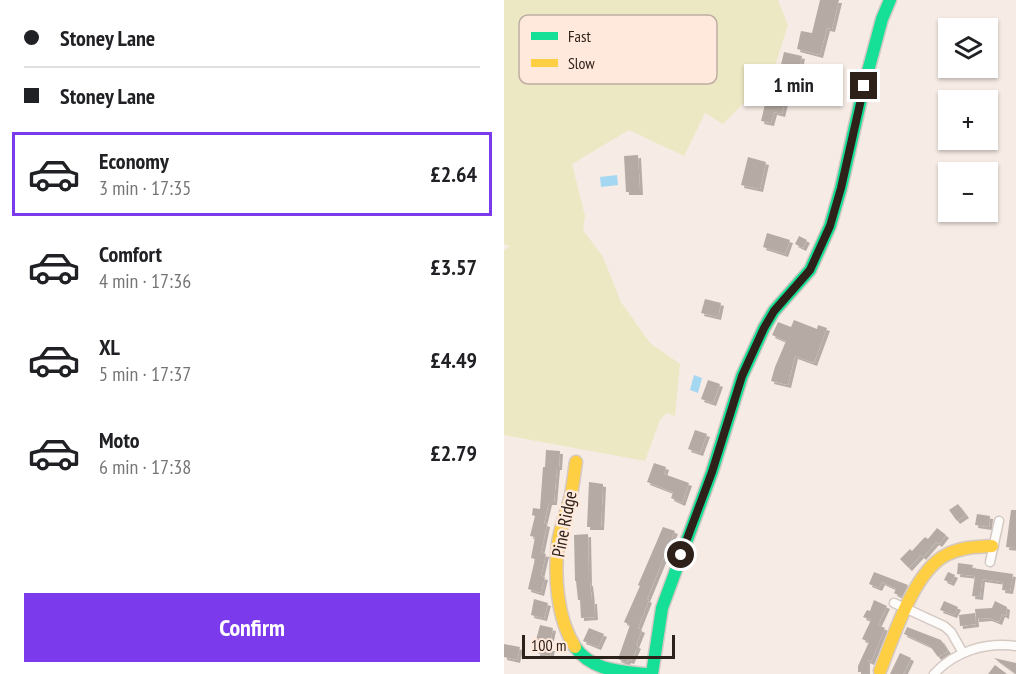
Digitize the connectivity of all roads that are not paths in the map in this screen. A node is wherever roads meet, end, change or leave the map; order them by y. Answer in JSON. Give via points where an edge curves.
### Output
{"nodes":[{"id":1,"x":890,"y":0,"type":"edge"},
{"id":2,"x":576,"y":462,"type":"dead end"},
{"id":3,"x":999,"y":521,"type":"dead end"},
{"id":4,"x":992,"y":546,"type":"junction"},
{"id":5,"x":990,"y":562,"type":"dead end"},
{"id":6,"x":894,"y":603,"type":"dead end"},
{"id":7,"x":906,"y":609,"type":"junction"},
{"id":8,"x":1016,"y":646,"type":"edge"},
{"id":9,"x":963,"y":653,"type":"junction"},
{"id":10,"x":880,"y":671,"type":"dead end"},
{"id":11,"x":646,"y":674,"type":"edge"},
{"id":12,"x":652,"y":674,"type":"edge"},
{"id":13,"x":934,"y":674,"type":"edge"}],
"edges":[{"from":1,"to":12,"type":"street","via":[[864,86],[830,226],[810,270],[764,328],[742,376],[662,608]]},
{"from":2,"to":11,"type":"street","name":"Pine Ridge","via":[[556,564],[564,621],[571,642],[593,665]]},
{"from":3,"to":4,"type":"street"},
{"from":4,"to":5,"type":"street"},
{"from":4,"to":7,"type":"street","via":[[960,548],[935,562],[920,578]]},
{"from":6,"to":7,"type":"street"},
{"from":7,"to":9,"type":"street","via":[[944,626]]},
{"from":7,"to":10,"type":"street"},
{"from":8,"to":9,"type":"street","via":[[990,645]]},
{"from":9,"to":13,"type":"street"}]}
